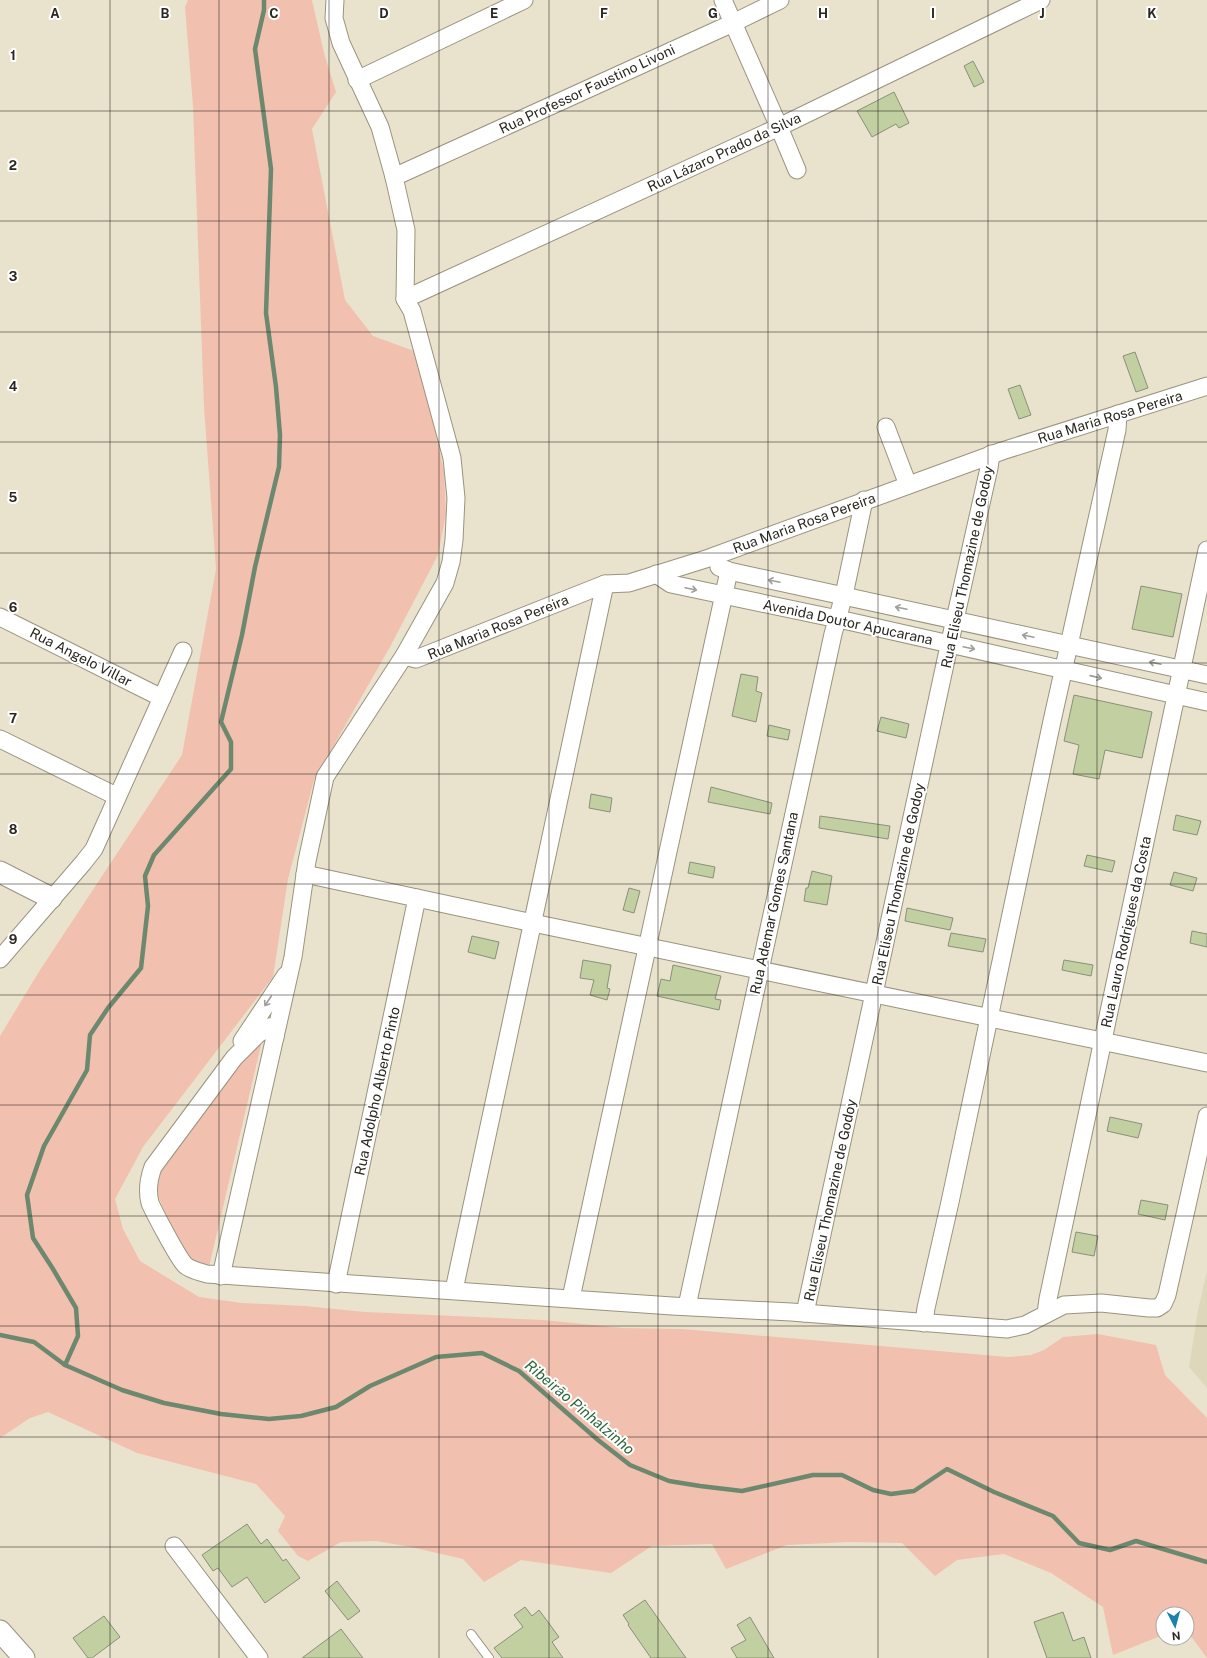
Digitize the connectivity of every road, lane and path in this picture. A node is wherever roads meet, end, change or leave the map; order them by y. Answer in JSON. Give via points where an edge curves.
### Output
{"nodes":[{"id":1,"x":335,"y":0,"type":"edge"},
{"id":2,"x":524,"y":0,"type":"edge"},
{"id":3,"x":723,"y":0,"type":"edge"},
{"id":4,"x":780,"y":0,"type":"edge"},
{"id":5,"x":1041,"y":0,"type":"edge"},
{"id":6,"x":733,"y":23,"type":"junction"},
{"id":7,"x":357,"y":80,"type":"junction"},
{"id":8,"x":779,"y":127,"type":"junction"},
{"id":9,"x":797,"y":170,"type":"dead end"},
{"id":10,"x":394,"y":177,"type":"junction"},
{"id":11,"x":405,"y":299,"type":"junction"},
{"id":12,"x":1207,"y":386,"type":"edge"},
{"id":13,"x":1118,"y":414,"type":"junction"},
{"id":14,"x":886,"y":427,"type":"dead end"},
{"id":15,"x":991,"y":454,"type":"junction"},
{"id":16,"x":908,"y":485,"type":"junction"},
{"id":17,"x":864,"y":500,"type":"junction"},
{"id":18,"x":1207,"y":550,"type":"edge"},
{"id":19,"x":709,"y":558,"type":"junction"},
{"id":20,"x":729,"y":571,"type":"junction"},
{"id":21,"x":656,"y":574,"type":"junction"},
{"id":22,"x":605,"y":584,"type":"junction"},
{"id":23,"x":844,"y":595,"type":"junction"},
{"id":24,"x":724,"y":596,"type":"junction"},
{"id":25,"x":0,"y":617,"type":"edge"},
{"id":26,"x":836,"y":619,"type":"junction"},
{"id":27,"x":955,"y":620,"type":"junction"},
{"id":28,"x":950,"y":644,"type":"junction"},
{"id":29,"x":1069,"y":644,"type":"junction"},
{"id":30,"x":183,"y":651,"type":"dead end"},
{"id":31,"x":404,"y":656,"type":"junction"},
{"id":32,"x":1064,"y":669,"type":"junction"},
{"id":33,"x":1181,"y":669,"type":"junction"},
{"id":34,"x":1207,"y":675,"type":"edge"},
{"id":35,"x":1176,"y":696,"type":"junction"},
{"id":36,"x":162,"y":698,"type":"junction"},
{"id":37,"x":1207,"y":702,"type":"edge"},
{"id":38,"x":0,"y":739,"type":"edge"},
{"id":39,"x":116,"y":796,"type":"junction"},
{"id":40,"x":0,"y":872,"type":"edge"},
{"id":41,"x":305,"y":874,"type":"junction"},
{"id":42,"x":51,"y":898,"type":"junction"},
{"id":43,"x":417,"y":898,"type":"junction"},
{"id":44,"x":533,"y":923,"type":"junction"},
{"id":45,"x":647,"y":947,"type":"junction"},
{"id":46,"x":0,"y":959,"type":"edge"},
{"id":47,"x":290,"y":969,"type":"junction"},
{"id":48,"x":760,"y":970,"type":"junction"},
{"id":49,"x":874,"y":994,"type":"junction"},
{"id":50,"x":989,"y":1018,"type":"junction"},
{"id":51,"x":275,"y":1036,"type":"junction"},
{"id":52,"x":1103,"y":1042,"type":"junction"},
{"id":53,"x":234,"y":1058,"type":"junction"},
{"id":54,"x":1207,"y":1063,"type":"edge"},
{"id":55,"x":1207,"y":1116,"type":"edge"},
{"id":56,"x":221,"y":1276,"type":"junction"},
{"id":57,"x":336,"y":1284,"type":"junction"},
{"id":58,"x":454,"y":1290,"type":"junction"},
{"id":59,"x":571,"y":1298,"type":"junction"},
{"id":60,"x":686,"y":1306,"type":"junction"},
{"id":61,"x":805,"y":1313,"type":"junction"},
{"id":62,"x":1046,"y":1314,"type":"junction"},
{"id":63,"x":924,"y":1323,"type":"junction"},
{"id":64,"x":174,"y":1546,"type":"dead end"},
{"id":65,"x":0,"y":1631,"type":"edge"},
{"id":66,"x":471,"y":1634,"type":"dead end"},
{"id":67,"x":24,"y":1658,"type":"edge"},
{"id":68,"x":259,"y":1658,"type":"edge"},
{"id":69,"x":489,"y":1658,"type":"edge"}],
"edges":[{"from":1,"to":7,"type":"street","via":[[334,18],[341,43]]},
{"from":2,"to":7,"type":"street"},
{"from":3,"to":6,"type":"street"},
{"from":4,"to":6,"type":"street","name":"Rua Professor Faustino Livoni"},
{"from":5,"to":8,"type":"street","name":"Rua Lázaro Prado da Silva"},
{"from":6,"to":8,"type":"street"},
{"from":6,"to":10,"type":"street","name":"Rua Professor Faustino Livoni"},
{"from":7,"to":10,"type":"street","via":[[380,127]]},
{"from":8,"to":9,"type":"street"},
{"from":8,"to":11,"type":"street","name":"Rua Lázaro Prado da Silva"},
{"from":10,"to":11,"type":"street","via":[[406,230]]},
{"from":11,"to":31,"type":"street","via":[[412,311],[452,458],[456,498],[454,540],[445,583]]},
{"from":12,"to":13,"type":"street","name":"Rua Maria Rosa Pereira"},
{"from":13,"to":15,"type":"street","name":"Rua Maria Rosa Pereira"},
{"from":13,"to":29,"type":"street"},
{"from":14,"to":16,"type":"street"},
{"from":15,"to":16,"type":"street","name":"Rua Maria Rosa Pereira"},
{"from":15,"to":27,"type":"street","name":"Rua Eliseu Thomazine de Godoy"},
{"from":16,"to":17,"type":"street","name":"Rua Maria Rosa Pereira"},
{"from":17,"to":19,"type":"street","name":"Rua Maria Rosa Pereira"},
{"from":17,"to":23,"type":"street","name":"Rua Ademar Gomes Santana"},
{"from":18,"to":33,"type":"street","name":"Rua Lauro Rodrigues da Costa"},
{"from":19,"to":20,"type":"street","name":"Avenida Doutor Apucarana","via":[[716,566]]},
{"from":19,"to":21,"type":"street","name":"Rua Maria Rosa Pereira"},
{"from":23,"to":20,"type":"street","name":"Avenida Doutor Apucarana","one_way":true},
{"from":20,"to":24,"type":"street"},
{"from":21,"to":22,"type":"street","name":"Rua Maria Rosa Pereira","via":[[629,583]]},
{"from":21,"to":24,"type":"street","name":"Avenida Doutor Apucarana","one_way":true,"via":[[671,584]]},
{"from":22,"to":31,"type":"street","name":"Rua Maria Rosa Pereira","via":[[416,659]]},
{"from":22,"to":44,"type":"street"},
{"from":23,"to":26,"type":"street","name":"Rua Ademar Gomes Santana"},
{"from":27,"to":23,"type":"street","name":"Avenida Doutor Apucarana","one_way":true},
{"from":24,"to":26,"type":"street","name":"Avenida Doutor Apucarana"},
{"from":24,"to":45,"type":"street"},
{"from":25,"to":36,"type":"street","name":"Rua Angelo Villar"},
{"from":26,"to":28,"type":"street","name":"Avenida Doutor Apucarana"},
{"from":26,"to":48,"type":"street","name":"Rua Ademar Gomes Santana"},
{"from":27,"to":28,"type":"street","name":"Rua Eliseu Thomazine de Godoy"},
{"from":29,"to":27,"type":"street","name":"Avenida Doutor Apucarana","one_way":true},
{"from":28,"to":32,"type":"street","name":"Avenida Doutor Apucarana","one_way":true},
{"from":28,"to":49,"type":"street","name":"Rua Eliseu Thomazine de Godoy"},
{"from":29,"to":32,"type":"street"},
{"from":33,"to":29,"type":"street","name":"Avenida Doutor Apucarana","one_way":true},
{"from":30,"to":36,"type":"street"},
{"from":31,"to":41,"type":"street","via":[[325,777]]},
{"from":32,"to":35,"type":"street","name":"Avenida Doutor Apucarana","one_way":true},
{"from":32,"to":50,"type":"street"},
{"from":33,"to":34,"type":"street","name":"Avenida Doutor Apucarana"},
{"from":33,"to":35,"type":"street","name":"Rua Lauro Rodrigues da Costa"},
{"from":35,"to":37,"type":"street","name":"Avenida Doutor Apucarana"},
{"from":35,"to":52,"type":"street","name":"Rua Lauro Rodrigues da Costa"},
{"from":36,"to":39,"type":"street"},
{"from":38,"to":39,"type":"street"},
{"from":39,"to":42,"type":"street","via":[[94,849]]},
{"from":40,"to":42,"type":"street"},
{"from":41,"to":43,"type":"street"},
{"from":41,"to":47,"type":"street"},
{"from":42,"to":46,"type":"street"},
{"from":43,"to":44,"type":"street"},
{"from":43,"to":57,"type":"street","name":"Rua Adolpho Alberto Pinto"},
{"from":44,"to":45,"type":"street"},
{"from":44,"to":58,"type":"street"},
{"from":45,"to":48,"type":"street"},
{"from":45,"to":59,"type":"street"},
{"from":47,"to":51,"type":"street"},
{"from":47,"to":53,"type":"street","one_way":true},
{"from":48,"to":49,"type":"street"},
{"from":48,"to":60,"type":"street","name":"Rua Ademar Gomes Santana"},
{"from":49,"to":50,"type":"street"},
{"from":49,"to":61,"type":"street","name":"Rua Eliseu Thomazine de Godoy"},
{"from":50,"to":52,"type":"street"},
{"from":50,"to":63,"type":"street"},
{"from":51,"to":53,"type":"street","via":[[274,1030],[270,1027]]},
{"from":51,"to":56,"type":"street"},
{"from":52,"to":54,"type":"street"},
{"from":52,"to":62,"type":"street","name":"Rua Lauro Rodrigues da Costa"},
{"from":53,"to":56,"type":"street","via":[[153,1167],[149,1184],[150,1203],[185,1266]]},
{"from":55,"to":62,"type":"street","via":[[1163,1304],[1157,1308],[1149,1308],[1116,1303],[1077,1303],[1064,1305]]},
{"from":56,"to":57,"type":"street"},
{"from":57,"to":58,"type":"street"},
{"from":58,"to":59,"type":"street"},
{"from":59,"to":60,"type":"street"},
{"from":60,"to":61,"type":"street"},
{"from":61,"to":63,"type":"street"},
{"from":62,"to":63,"type":"street","via":[[1025,1325],[1007,1329]]},
{"from":64,"to":68,"type":"street"},
{"from":65,"to":67,"type":"street"},
{"from":66,"to":69,"type":"lane"}]}
